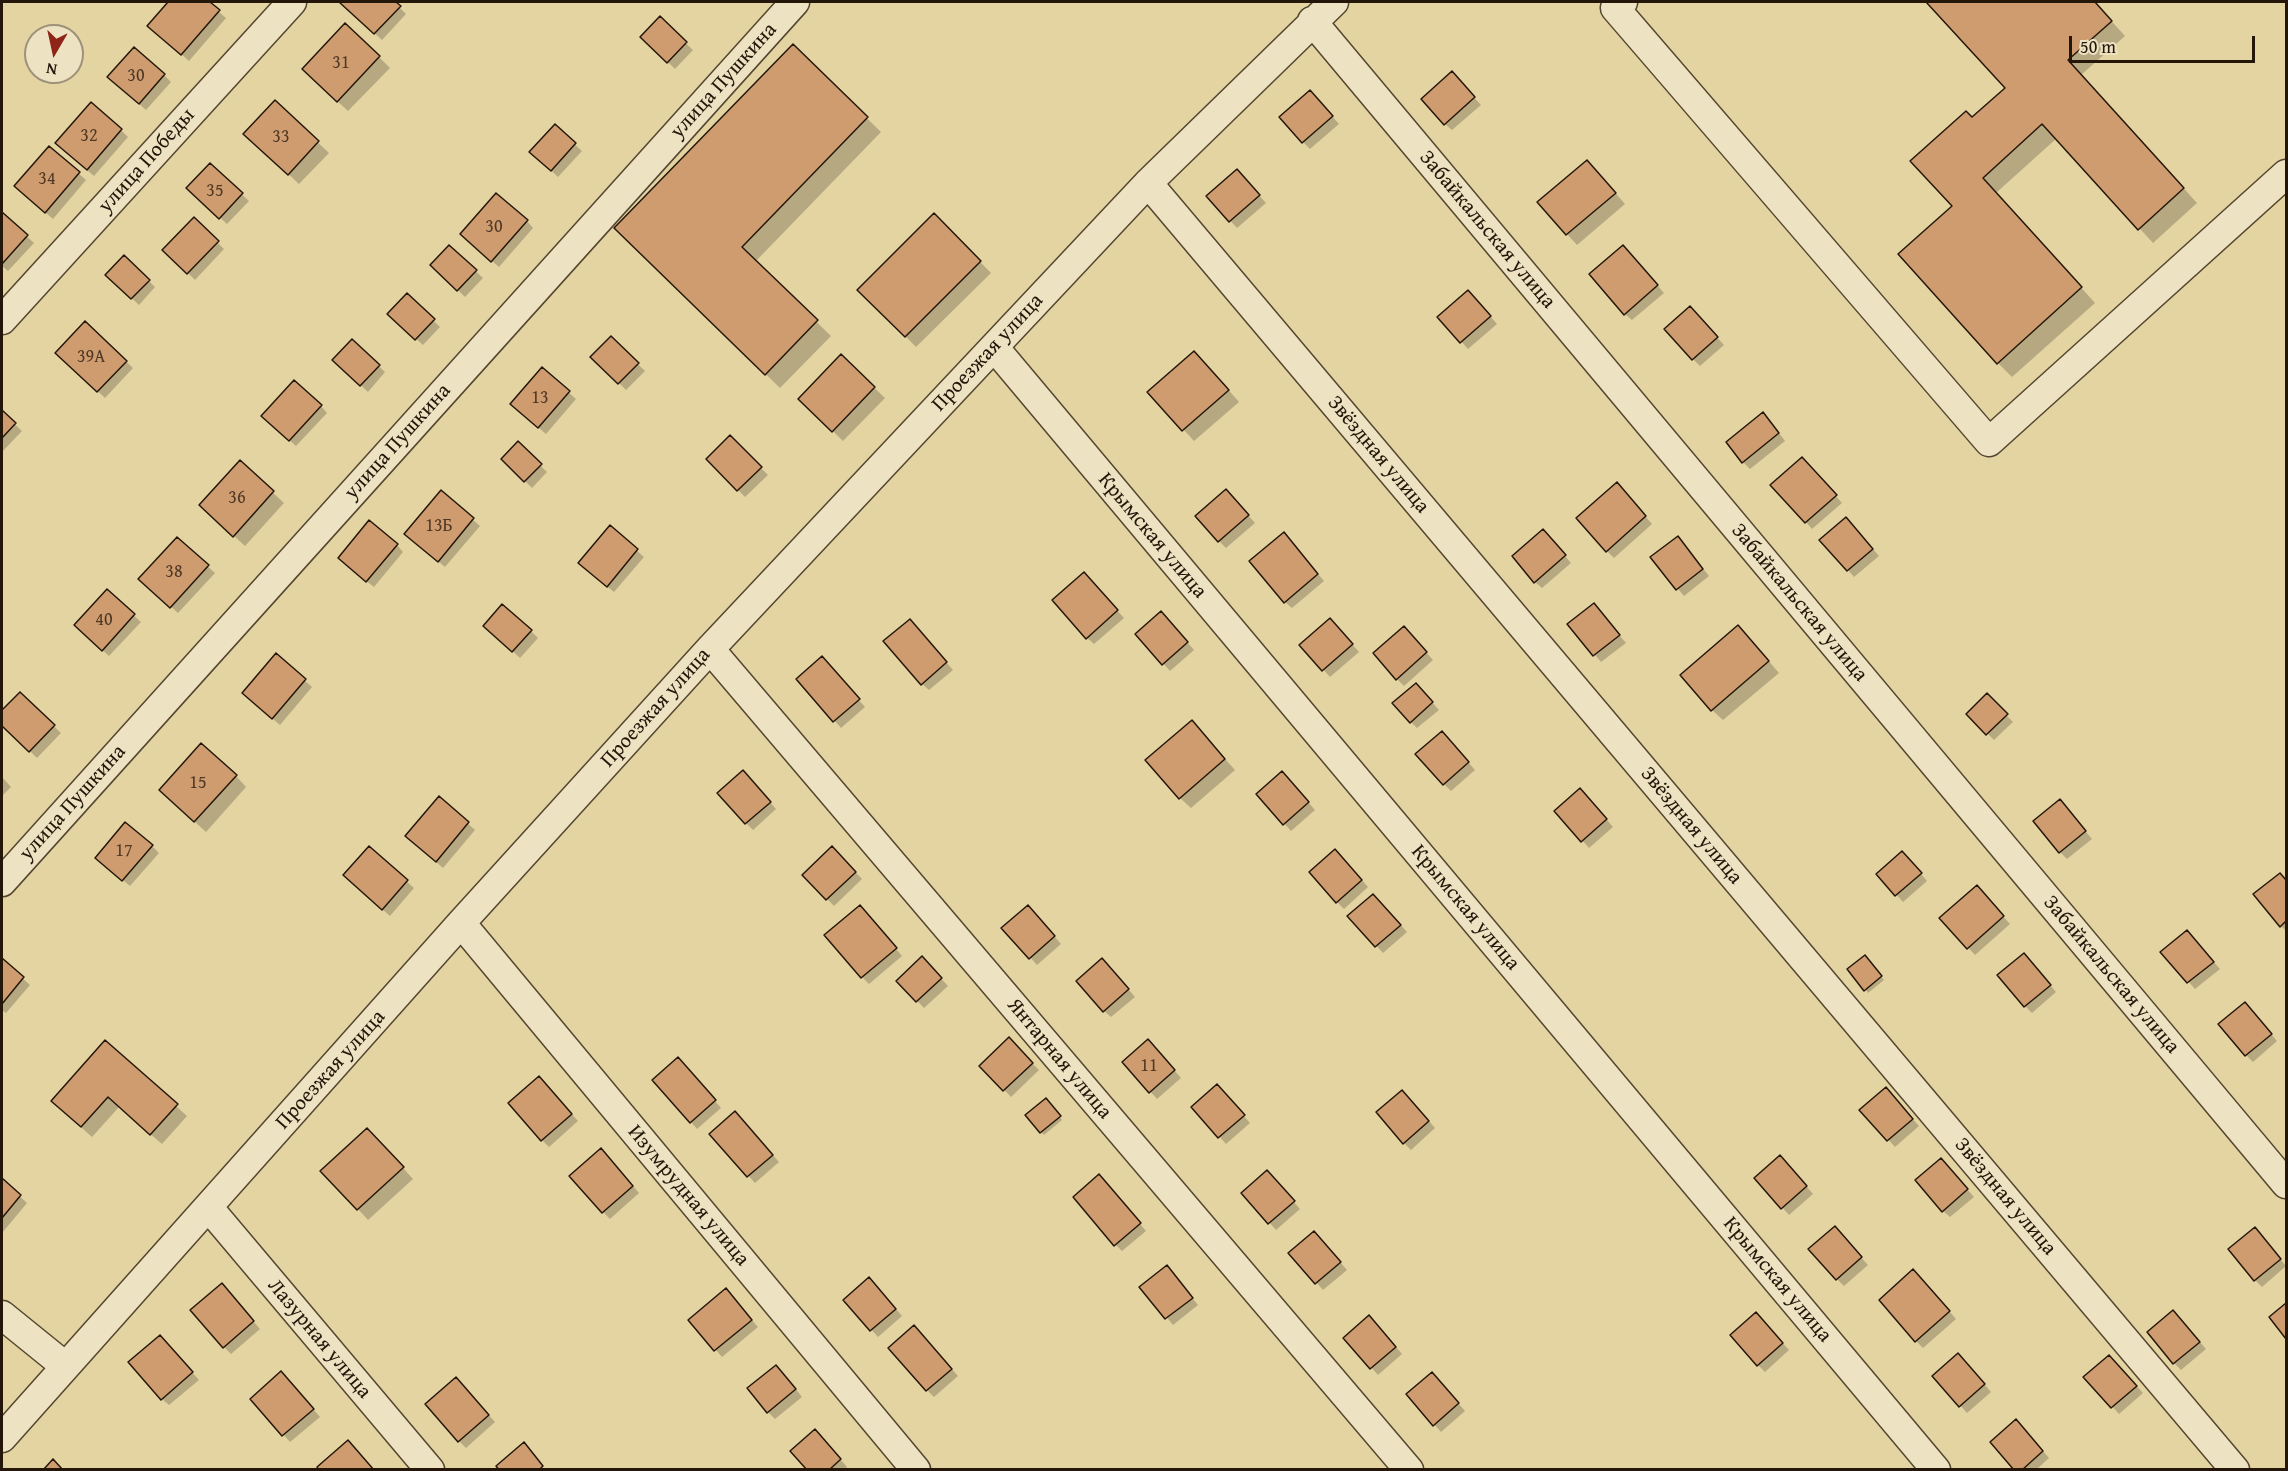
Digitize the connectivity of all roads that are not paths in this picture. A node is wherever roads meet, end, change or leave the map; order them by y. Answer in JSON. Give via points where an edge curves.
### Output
{"nodes":[{"id":1,"x":292,"y":2,"type":"edge"},
{"id":2,"x":795,"y":2,"type":"edge"},
{"id":3,"x":1334,"y":2,"type":"edge"},
{"id":4,"x":1623,"y":2,"type":"edge"},
{"id":5,"x":1312,"y":21,"type":"junction"},
{"id":6,"x":2286,"y":174,"type":"edge"},
{"id":7,"x":1148,"y":183,"type":"junction"},
{"id":8,"x":2,"y":320,"type":"edge"},
{"id":9,"x":994,"y":347,"type":"junction"},
{"id":10,"x":710,"y":649,"type":"junction"},
{"id":11,"x":2,"y":882,"type":"edge"},
{"id":12,"x":461,"y":923,"type":"junction"},
{"id":13,"x":2286,"y":1184,"type":"edge"},
{"id":14,"x":208,"y":1208,"type":"junction"},
{"id":15,"x":2,"y":1315,"type":"edge"},
{"id":16,"x":65,"y":1365,"type":"junction"},
{"id":17,"x":2,"y":1438,"type":"edge"},
{"id":18,"x":430,"y":1470,"type":"edge"},
{"id":19,"x":916,"y":1470,"type":"edge"},
{"id":20,"x":1409,"y":1470,"type":"edge"},
{"id":21,"x":1936,"y":1470,"type":"edge"},
{"id":22,"x":2235,"y":1470,"type":"edge"}],
"edges":[{"from":1,"to":8,"type":"street","name":"улица Победы"},
{"from":2,"to":11,"type":"street","name":"улица Пушкина"},
{"from":3,"to":5,"type":"street","name":"Проезжая улица"},
{"from":4,"to":6,"type":"street","via":[[1615,9],[1989,442]]},
{"from":5,"to":7,"type":"street","name":"Проезжая улица"},
{"from":5,"to":13,"type":"street","name":"Забайкальская улица"},
{"from":7,"to":9,"type":"street","name":"Проезжая улица"},
{"from":7,"to":22,"type":"street","name":"Звёздная улица"},
{"from":9,"to":10,"type":"street","name":"Проезжая улица"},
{"from":9,"to":21,"type":"street","name":"Крымская улица"},
{"from":10,"to":12,"type":"street","name":"Проезжая улица"},
{"from":10,"to":20,"type":"street","name":"Янтарная улица"},
{"from":12,"to":14,"type":"street","name":"Проезжая улица"},
{"from":12,"to":19,"type":"street","name":"Изумрудная улица"},
{"from":14,"to":16,"type":"street","name":"Проезжая улица"},
{"from":14,"to":18,"type":"street","name":"Лазурная улица"},
{"from":15,"to":16,"type":"street"},
{"from":16,"to":17,"type":"street","name":"Проезжая улица"}]}
